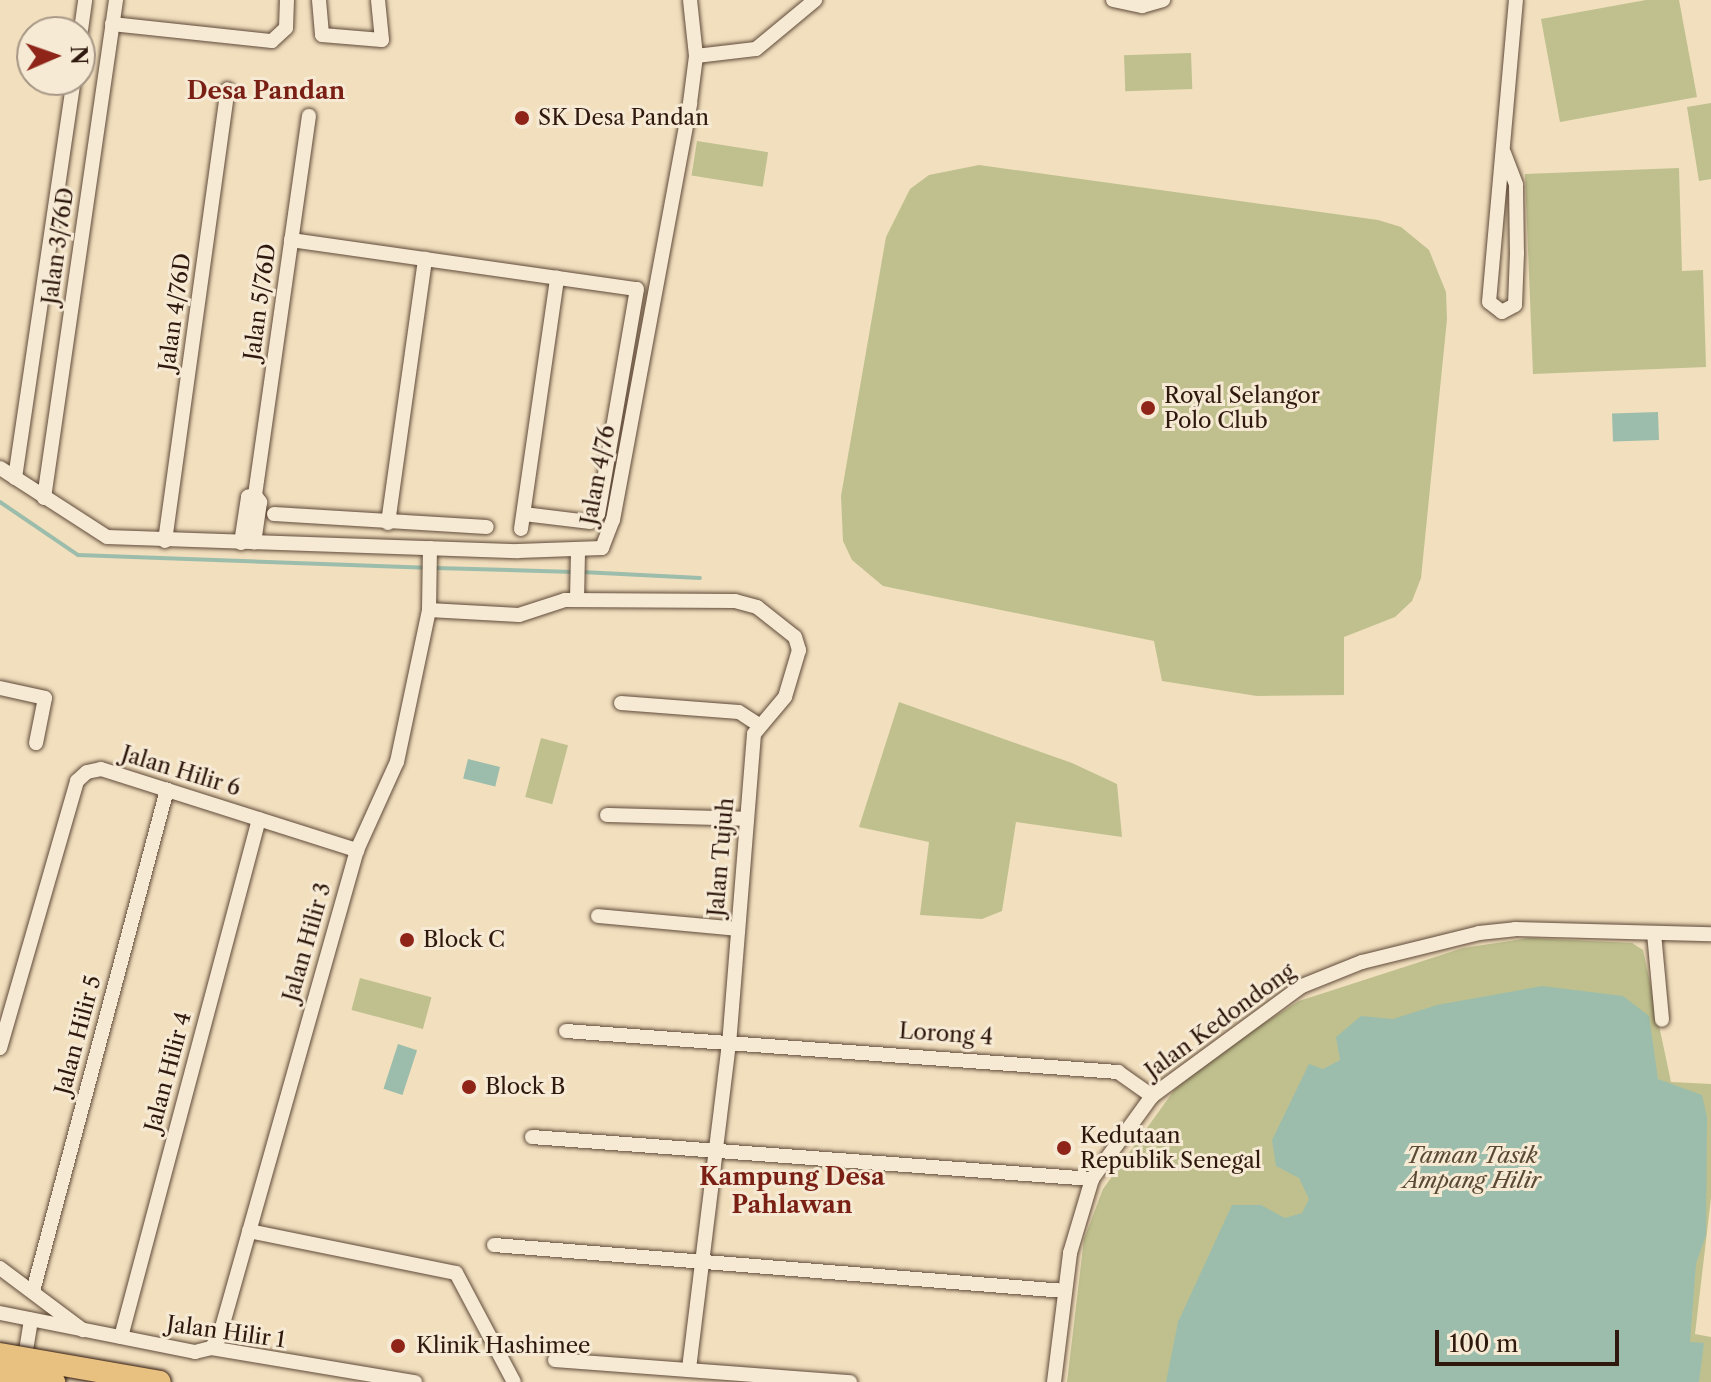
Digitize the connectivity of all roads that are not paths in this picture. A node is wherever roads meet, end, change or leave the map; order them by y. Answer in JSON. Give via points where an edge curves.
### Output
{"nodes":[{"id":1,"x":116,"y":0,"type":"edge"},
{"id":2,"x":287,"y":0,"type":"edge"},
{"id":3,"x":319,"y":0,"type":"edge"},
{"id":4,"x":378,"y":0,"type":"edge"},
{"id":5,"x":690,"y":0,"type":"edge"},
{"id":6,"x":815,"y":0,"type":"edge"},
{"id":7,"x":1113,"y":0,"type":"edge"},
{"id":8,"x":1163,"y":0,"type":"edge"},
{"id":9,"x":1516,"y":0,"type":"edge"},
{"id":10,"x":112,"y":24,"type":"junction"},
{"id":11,"x":696,"y":56,"type":"junction"},
{"id":12,"x":228,"y":89,"type":"dead end"},
{"id":13,"x":72,"y":96,"type":"edge"},
{"id":14,"x":309,"y":116,"type":"dead end"},
{"id":15,"x":1504,"y":153,"type":"junction"},
{"id":16,"x":291,"y":240,"type":"junction"},
{"id":17,"x":425,"y":259,"type":"junction"},
{"id":18,"x":557,"y":278,"type":"junction"},
{"id":19,"x":0,"y":468,"type":"edge"},
{"id":20,"x":15,"y":478,"type":"junction"},
{"id":21,"x":44,"y":498,"type":"junction"},
{"id":22,"x":274,"y":514,"type":"dead end"},
{"id":23,"x":388,"y":523,"type":"junction"},
{"id":24,"x":487,"y":527,"type":"dead end"},
{"id":25,"x":165,"y":541,"type":"junction"},
{"id":26,"x":248,"y":543,"type":"junction"},
{"id":27,"x":578,"y":552,"type":"junction"},
{"id":28,"x":430,"y":554,"type":"junction"},
{"id":29,"x":577,"y":593,"type":"junction"},
{"id":30,"x":429,"y":610,"type":"junction"},
{"id":31,"x":0,"y":688,"type":"edge"},
{"id":32,"x":621,"y":703,"type":"dead end"},
{"id":33,"x":759,"y":725,"type":"junction"},
{"id":34,"x":36,"y":743,"type":"dead end"},
{"id":35,"x":167,"y":790,"type":"junction"},
{"id":36,"x":607,"y":815,"type":"dead end"},
{"id":37,"x":259,"y":819,"type":"junction"},
{"id":38,"x":746,"y":819,"type":"junction"},
{"id":39,"x":357,"y":850,"type":"junction"},
{"id":40,"x":598,"y":916,"type":"dead end"},
{"id":41,"x":737,"y":929,"type":"junction"},
{"id":42,"x":1654,"y":933,"type":"junction"},
{"id":43,"x":1711,"y":934,"type":"edge"},
{"id":44,"x":1662,"y":1020,"type":"dead end"},
{"id":45,"x":566,"y":1031,"type":"dead end"},
{"id":46,"x":729,"y":1043,"type":"junction"},
{"id":47,"x":0,"y":1048,"type":"edge"},
{"id":48,"x":1152,"y":1096,"type":"junction"},
{"id":49,"x":532,"y":1137,"type":"dead end"},
{"id":50,"x":716,"y":1153,"type":"junction"},
{"id":51,"x":1092,"y":1179,"type":"junction"},
{"id":52,"x":249,"y":1231,"type":"junction"},
{"id":53,"x":494,"y":1245,"type":"dead end"},
{"id":54,"x":702,"y":1260,"type":"junction"},
{"id":55,"x":0,"y":1268,"type":"edge"},
{"id":56,"x":33,"y":1291,"type":"junction"},
{"id":57,"x":1065,"y":1291,"type":"junction"},
{"id":58,"x":0,"y":1313,"type":"edge"},
{"id":59,"x":31,"y":1320,"type":"junction"},
{"id":60,"x":84,"y":1330,"type":"junction"},
{"id":61,"x":121,"y":1337,"type":"junction"},
{"id":62,"x":211,"y":1348,"type":"junction"},
{"id":63,"x":0,"y":1354,"type":"edge"},
{"id":64,"x":555,"y":1360,"type":"dead end"},
{"id":65,"x":689,"y":1370,"type":"junction"},
{"id":66,"x":0,"y":1373,"type":"edge"},
{"id":67,"x":20,"y":1382,"type":"edge"},
{"id":68,"x":54,"y":1382,"type":"edge"},
{"id":69,"x":160,"y":1382,"type":"edge"},
{"id":70,"x":415,"y":1382,"type":"edge"},
{"id":71,"x":514,"y":1382,"type":"edge"},
{"id":72,"x":850,"y":1382,"type":"edge"},
{"id":73,"x":1054,"y":1382,"type":"edge"}],
"edges":[{"from":1,"to":10,"type":"street","name":"Jalan 3/76D"},
{"from":2,"to":10,"type":"street","via":[[286,28],[272,41]]},
{"from":3,"to":4,"type":"street","via":[[322,35],[382,40]]},
{"from":5,"to":11,"type":"street","name":"Jalan 4/76"},
{"from":6,"to":11,"type":"street","via":[[756,49]]},
{"from":7,"to":8,"type":"street","via":[[1142,6]]},
{"from":9,"to":15,"type":"street"},
{"from":10,"to":21,"type":"street","name":"Jalan 3/76D"},
{"from":11,"to":27,"type":"street","name":"Jalan 4/76","via":[[613,520],[602,548]]},
{"from":12,"to":25,"type":"street","name":"Jalan 4/76D"},
{"from":13,"to":20,"type":"street"},
{"from":14,"to":16,"type":"street","name":"Jalan 5/76D"},
{"from":15,"to":15,"type":"street","via":[[1516,185],[1515,305],[1502,312],[1489,302]]},
{"from":16,"to":17,"type":"street"},
{"from":16,"to":26,"type":"street","name":"Jalan 5/76D","via":[[255,495],[248,497]]},
{"from":17,"to":18,"type":"street"},
{"from":17,"to":23,"type":"street"},
{"from":18,"to":18,"type":"street","via":[[522,522],[590,522],[598,514],[637,289]]},
{"from":19,"to":20,"type":"street"},
{"from":20,"to":21,"type":"street"},
{"from":21,"to":25,"type":"street","name":"Jalan 4/76","via":[[92,531]]},
{"from":22,"to":23,"type":"street"},
{"from":23,"to":24,"type":"street"},
{"from":25,"to":26,"type":"street","name":"Jalan 4/76"},
{"from":26,"to":28,"type":"street","name":"Jalan 4/76"},
{"from":27,"to":28,"type":"street","name":"Jalan 4/76"},
{"from":27,"to":29,"type":"street"},
{"from":28,"to":30,"type":"street","name":"Jalan Hilir 3"},
{"from":29,"to":30,"type":"street","via":[[519,615]]},
{"from":29,"to":33,"type":"street","via":[[735,601],[757,607],[795,637],[799,650],[785,697]]},
{"from":30,"to":39,"type":"street","name":"Jalan Hilir 3","via":[[397,762]]},
{"from":31,"to":34,"type":"street","via":[[45,698]]},
{"from":32,"to":33,"type":"street","via":[[739,712]]},
{"from":33,"to":38,"type":"street","name":"Jalan Tujuh"},
{"from":35,"to":37,"type":"street","name":"Jalan Hilir 6"},
{"from":35,"to":47,"type":"street","name":"Jalan Hilir 6","via":[[101,769],[77,781]]},
{"from":35,"to":56,"type":"street","name":"Jalan Hilir 5"},
{"from":36,"to":38,"type":"street"},
{"from":37,"to":39,"type":"street","name":"Jalan Hilir 6"},
{"from":37,"to":61,"type":"street","name":"Jalan Hilir 4"},
{"from":38,"to":41,"type":"street","name":"Jalan Tujuh"},
{"from":39,"to":52,"type":"street","name":"Jalan Hilir 3"},
{"from":40,"to":41,"type":"street"},
{"from":41,"to":46,"type":"street","name":"Jalan Tujuh"},
{"from":42,"to":43,"type":"street","name":"Jalan Kedondong"},
{"from":42,"to":44,"type":"street"},
{"from":42,"to":48,"type":"street","name":"Jalan Kedondong","via":[[1479,933],[1331,972],[1291,994]]},
{"from":45,"to":46,"type":"street","name":"Lorong 4"},
{"from":46,"to":48,"type":"street","name":"Lorong 4","via":[[1118,1072]]},
{"from":46,"to":50,"type":"street","name":"Jalan Tujuh"},
{"from":48,"to":51,"type":"street","name":"Jalan Kedondong"},
{"from":49,"to":50,"type":"street"},
{"from":50,"to":51,"type":"street"},
{"from":50,"to":54,"type":"street","name":"Jalan Tujuh"},
{"from":51,"to":57,"type":"street","name":"Jalan Kedondong","via":[[1073,1240]]},
{"from":52,"to":62,"type":"street","name":"Jalan Hilir 3","via":[[219,1338]]},
{"from":52,"to":71,"type":"street","via":[[456,1273]]},
{"from":53,"to":54,"type":"street"},
{"from":54,"to":57,"type":"street"},
{"from":54,"to":65,"type":"street","name":"Jalan Tujuh"},
{"from":55,"to":56,"type":"street"},
{"from":56,"to":60,"type":"street"},
{"from":57,"to":73,"type":"street","name":"Jalan Kedondong"},
{"from":58,"to":59,"type":"street","name":"Jalan Hilir 1"},
{"from":59,"to":60,"type":"street","name":"Jalan Hilir 1"},
{"from":59,"to":67,"type":"street"},
{"from":60,"to":61,"type":"street","name":"Jalan Hilir 1"},
{"from":61,"to":62,"type":"street","name":"Jalan Hilir 1","via":[[195,1352]]},
{"from":62,"to":70,"type":"street","name":"Jalan Hilir 1"},
{"from":63,"to":69,"type":"highway","bridge":true},
{"from":64,"to":65,"type":"street"},
{"from":65,"to":72,"type":"street"},
{"from":66,"to":68,"type":"highway","bridge":true}]}
